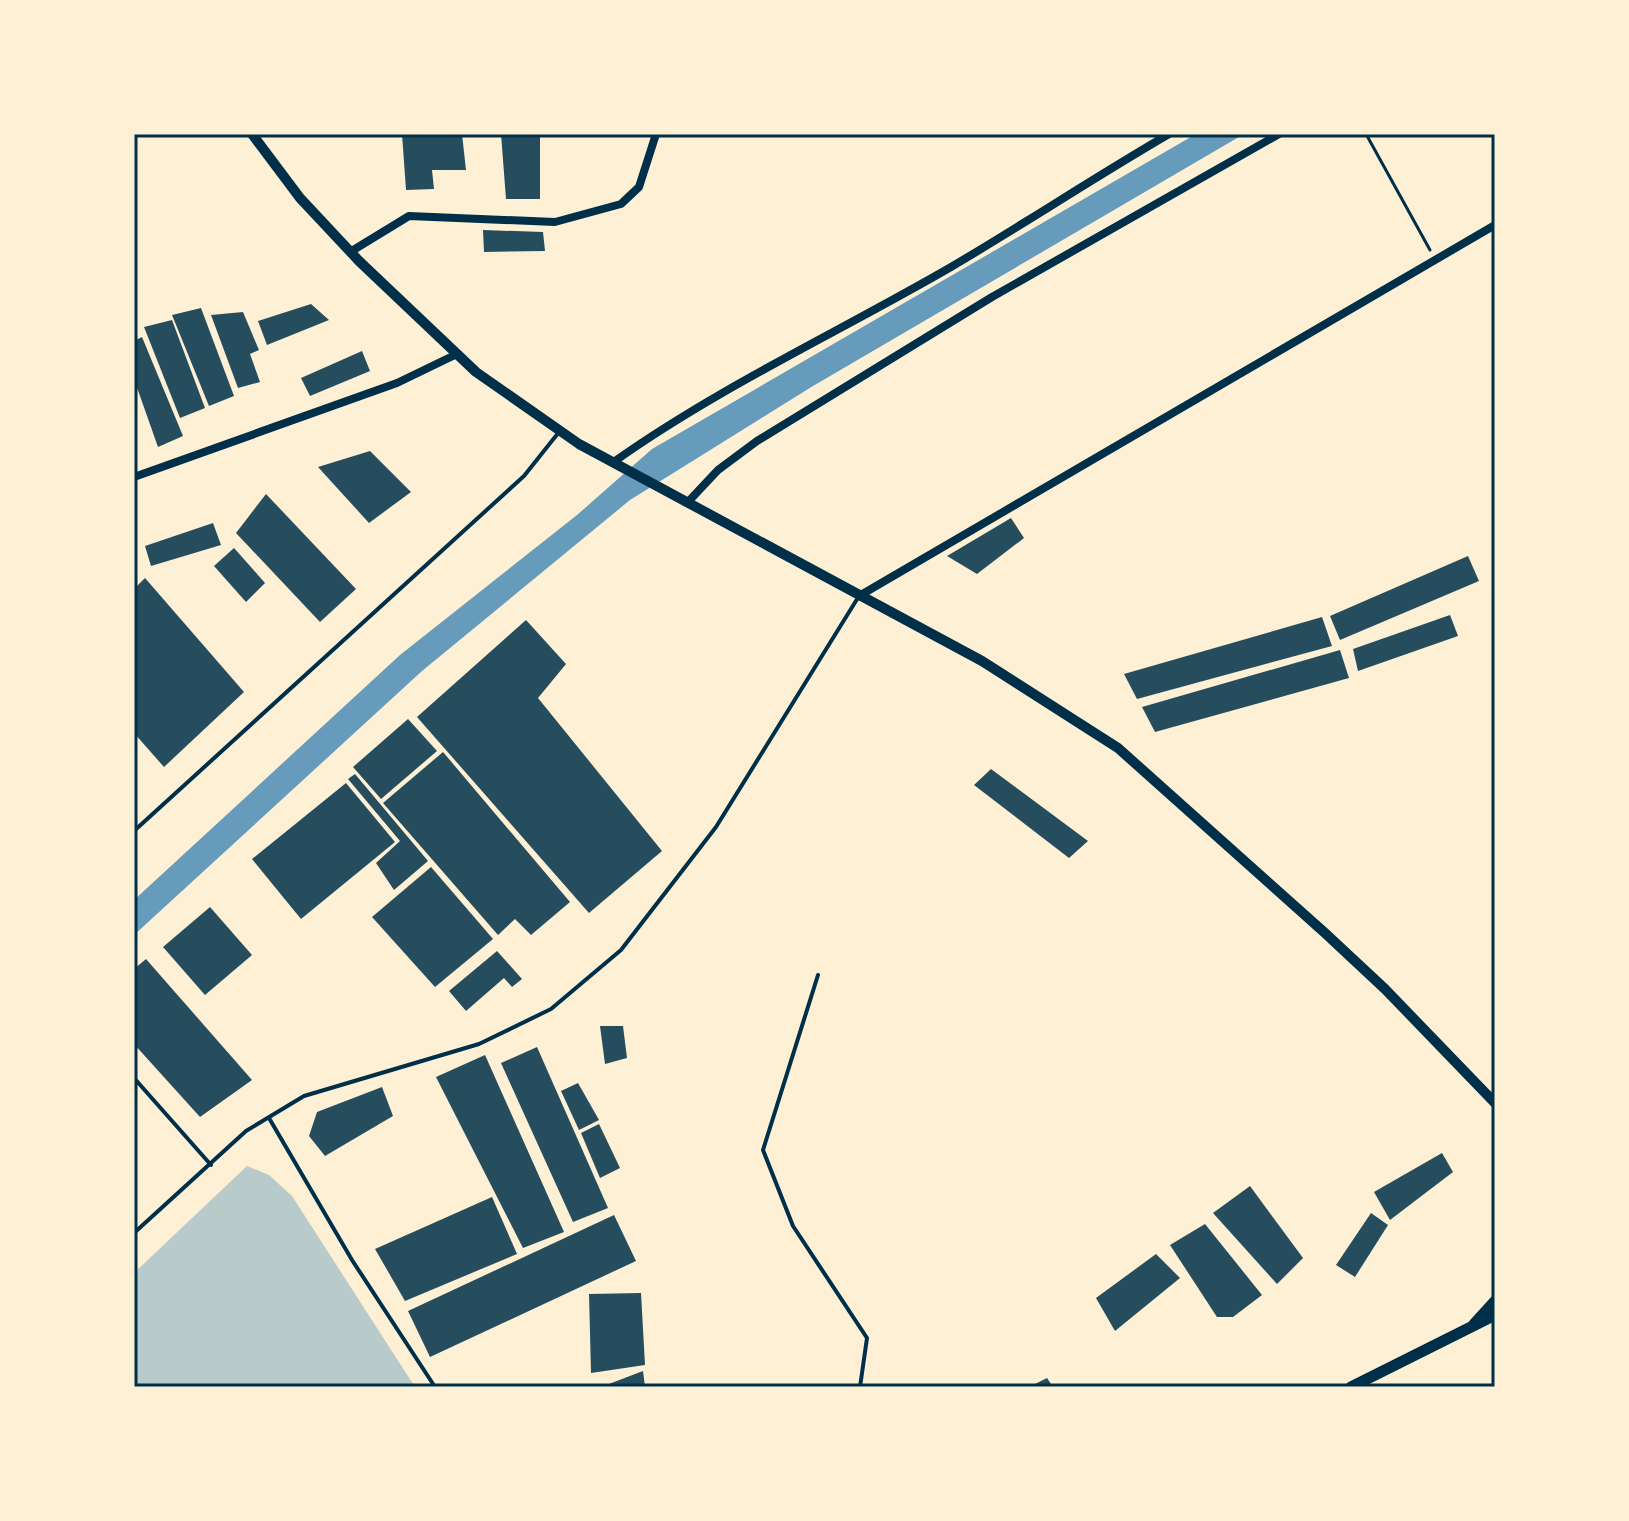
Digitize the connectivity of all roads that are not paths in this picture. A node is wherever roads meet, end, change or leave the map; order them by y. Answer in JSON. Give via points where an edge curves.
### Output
{"nodes":[{"id":1,"x":252,"y":134,"type":"edge"},
{"id":2,"x":656,"y":134,"type":"edge"},
{"id":3,"x":1169,"y":134,"type":"edge"},
{"id":4,"x":1279,"y":134,"type":"edge"},
{"id":5,"x":1495,"y":225,"type":"edge"},
{"id":6,"x":350,"y":252,"type":"junction"},
{"id":7,"x":457,"y":354,"type":"junction"},
{"id":8,"x":559,"y":432,"type":"junction"},
{"id":9,"x":615,"y":461,"type":"junction"},
{"id":10,"x":134,"y":477,"type":"edge"},
{"id":11,"x":687,"y":503,"type":"junction"},
{"id":12,"x":859,"y":596,"type":"junction"},
{"id":13,"x":134,"y":831,"type":"edge"},
{"id":14,"x":818,"y":975,"type":"dead end"},
{"id":15,"x":134,"y":1078,"type":"edge"},
{"id":16,"x":1495,"y":1103,"type":"edge"},
{"id":17,"x":269,"y":1118,"type":"junction"},
{"id":18,"x":211,"y":1165,"type":"junction"},
{"id":19,"x":134,"y":1233,"type":"edge"},
{"id":20,"x":1495,"y":1301,"type":"edge"},
{"id":21,"x":1495,"y":1315,"type":"edge"},
{"id":22,"x":1467,"y":1331,"type":"junction"},
{"id":23,"x":435,"y":1387,"type":"edge"},
{"id":24,"x":860,"y":1387,"type":"edge"},
{"id":25,"x":1351,"y":1387,"type":"edge"}],
"edges":[{"from":1,"to":6,"type":"street"},
{"from":2,"to":6,"type":"street","via":[[639,187],[621,204],[555,222],[409,216]]},
{"from":3,"to":9,"type":"street","via":[[951,267],[723,390]]},
{"from":4,"to":11,"type":"street","via":[[992,297],[757,441],[718,470]]},
{"from":5,"to":12,"type":"street"},
{"from":6,"to":7,"type":"street"},
{"from":7,"to":8,"type":"street"},
{"from":7,"to":10,"type":"street","via":[[397,383]]},
{"from":8,"to":9,"type":"street"},
{"from":8,"to":13,"type":"lane","via":[[524,476]]},
{"from":9,"to":11,"type":"street"},
{"from":11,"to":12,"type":"street"},
{"from":12,"to":16,"type":"street","via":[[982,661],[1118,748],[1345,951]]},
{"from":12,"to":17,"type":"lane","via":[[716,827],[621,950],[551,1009],[479,1044],[304,1096]]},
{"from":14,"to":24,"type":"lane","via":[[763,1150],[793,1226],[867,1338]]},
{"from":15,"to":18,"type":"lane"},
{"from":17,"to":18,"type":"lane","via":[[246,1131]]},
{"from":17,"to":23,"type":"lane"},
{"from":18,"to":19,"type":"lane"},
{"from":20,"to":22,"type":"main road"},
{"from":21,"to":22,"type":"main road"},
{"from":22,"to":25,"type":"main road"}]}
